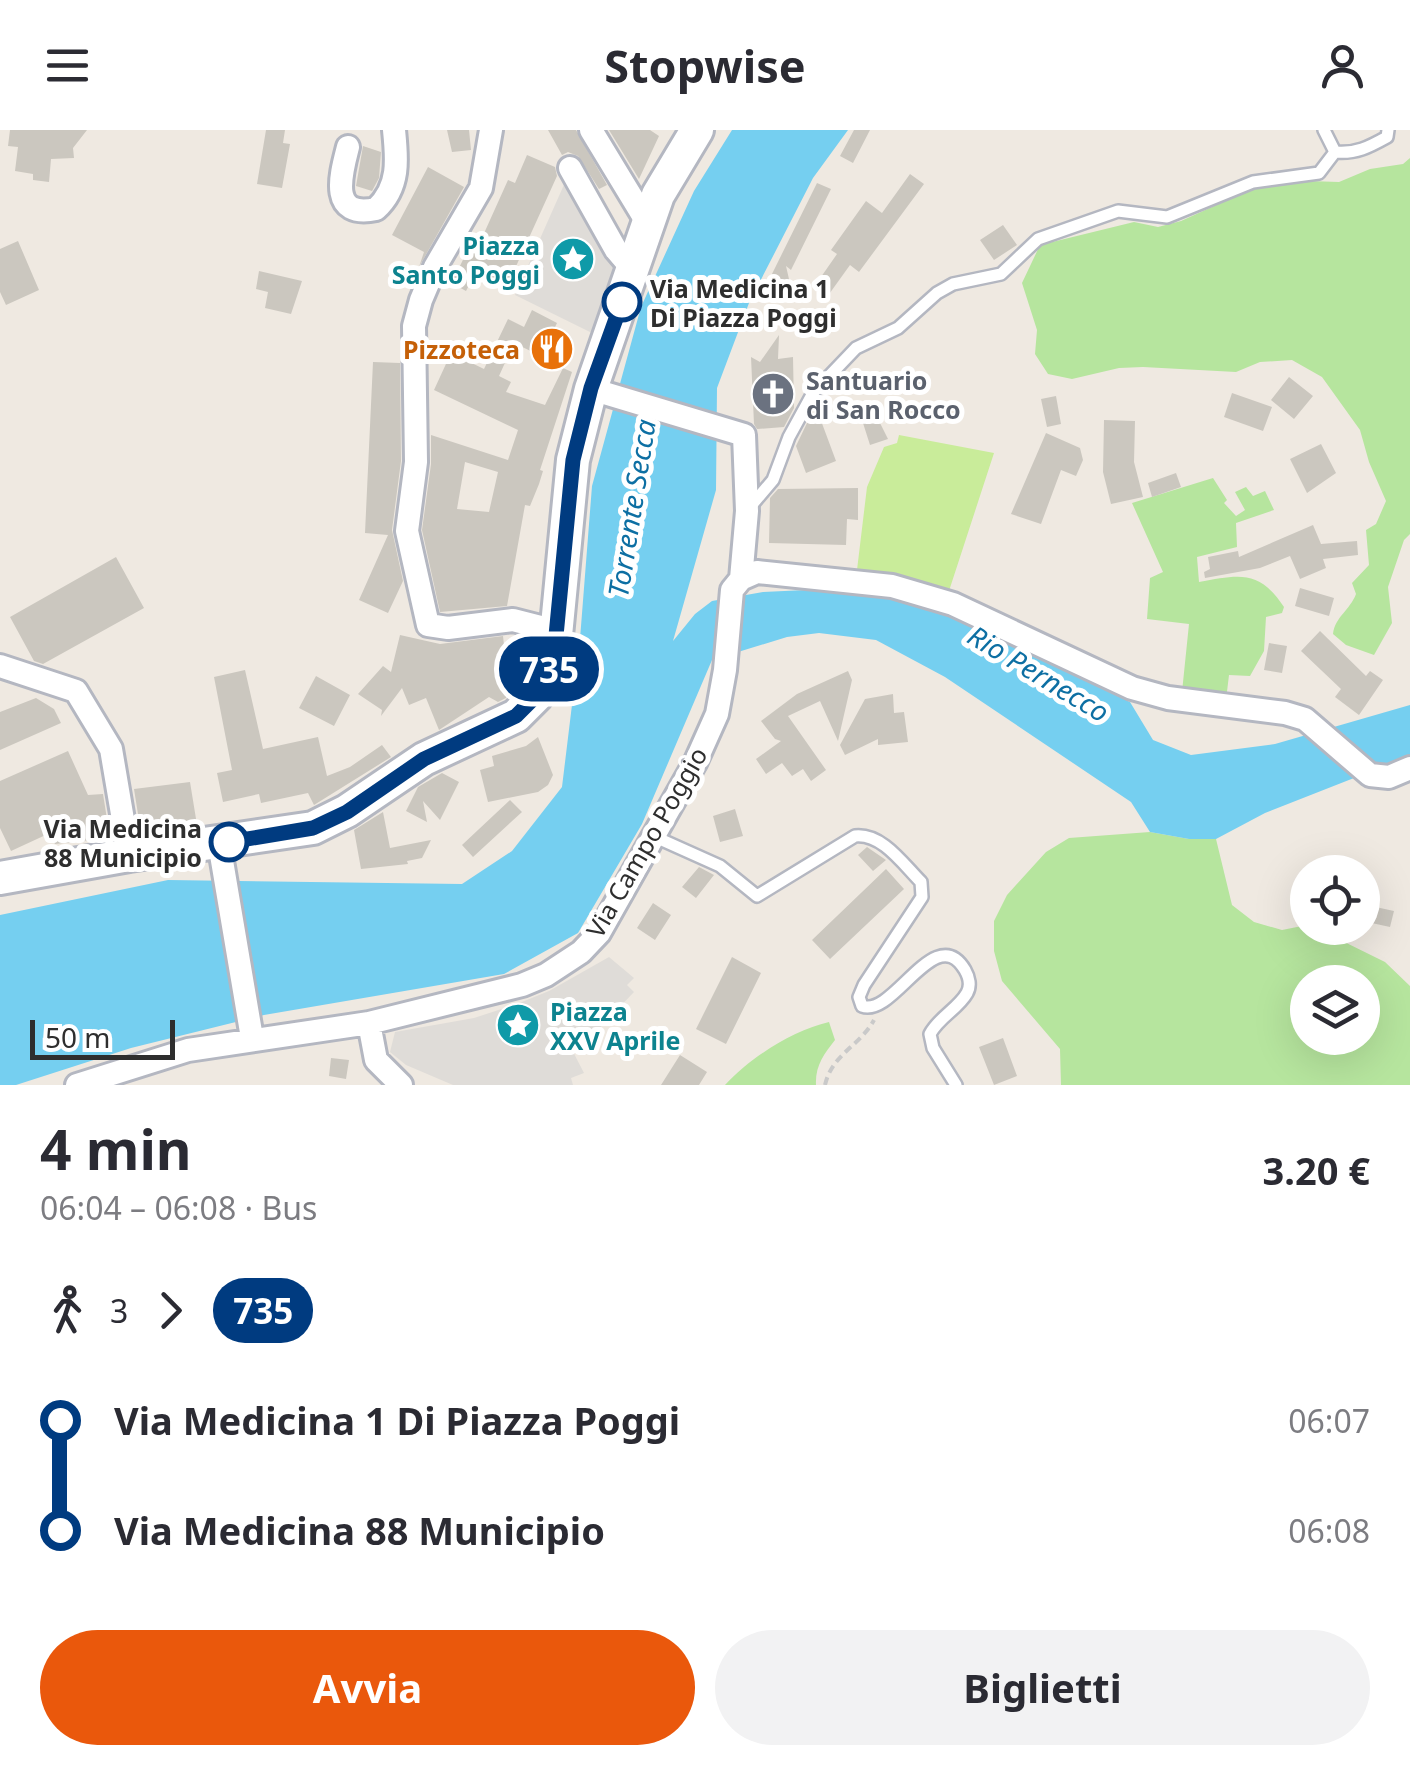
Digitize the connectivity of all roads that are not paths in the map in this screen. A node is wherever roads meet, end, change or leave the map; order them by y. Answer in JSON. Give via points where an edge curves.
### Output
{"nodes":[{"id":1,"x":394,"y":130,"type":"edge"},
{"id":2,"x":491,"y":130,"type":"edge"},
{"id":3,"x":591,"y":130,"type":"edge"},
{"id":4,"x":697,"y":130,"type":"edge"},
{"id":5,"x":1324,"y":130,"type":"edge"},
{"id":6,"x":1388,"y":130,"type":"edge"},
{"id":7,"x":348,"y":147,"type":"dead end"},
{"id":8,"x":1335,"y":152,"type":"junction"},
{"id":9,"x":570,"y":168,"type":"dead end"},
{"id":10,"x":648,"y":224,"type":"junction"},
{"id":11,"x":633,"y":270,"type":"junction"},
{"id":12,"x":596,"y":390,"type":"junction"},
{"id":13,"x":747,"y":510,"type":"junction"},
{"id":14,"x":736,"y":584,"type":"junction"},
{"id":15,"x":556,"y":631,"type":"junction"},
{"id":16,"x":0,"y":666,"type":"edge"},
{"id":17,"x":1410,"y":768,"type":"edge"},
{"id":18,"x":652,"y":836,"type":"junction"},
{"id":19,"x":128,"y":854,"type":"junction"},
{"id":20,"x":221,"y":855,"type":"junction"},
{"id":21,"x":0,"y":878,"type":"edge"},
{"id":22,"x":368,"y":1022,"type":"junction"},
{"id":23,"x":251,"y":1033,"type":"junction"},
{"id":24,"x":77,"y":1085,"type":"edge"},
{"id":25,"x":400,"y":1085,"type":"edge"},
{"id":26,"x":956,"y":1085,"type":"edge"}],
"edges":[{"from":1,"to":7,"type":"street","via":[[397,172],[376,209],[356,208],[339,192]]},
{"from":2,"to":15,"type":"street","via":[[481,188],[434,267],[414,326],[416,462],[407,531],[428,625],[513,620]]},
{"from":3,"to":10,"type":"street"},
{"from":4,"to":10,"type":"main road"},
{"from":5,"to":8,"type":"lane"},
{"from":6,"to":8,"type":"lane","via":[[1366,148]]},
{"from":8,"to":13,"type":"lane","via":[[1319,173],[1253,182],[1166,217],[1118,211],[1050,234],[1026,247],[1002,274],[937,293],[898,328],[856,348],[813,393],[773,480]]},
{"from":9,"to":11,"type":"street"},
{"from":10,"to":11,"type":"main road"},
{"from":11,"to":12,"type":"main road"},
{"from":12,"to":13,"type":"street","name":"Via Campo Poggio","via":[[744,434]]},
{"from":12,"to":15,"type":"main road","via":[[573,460]]},
{"from":13,"to":14,"type":"street","name":"Via Campo Poggio"},
{"from":14,"to":17,"type":"street","via":[[756,572],[892,586],[953,604],[1132,688],[1305,719],[1370,775],[1389,777]]},
{"from":14,"to":18,"type":"street","name":"Via Campo Poggio","via":[[716,714]]},
{"from":15,"to":20,"type":"main road","via":[[548,672],[516,716],[424,759],[347,812]]},
{"from":16,"to":19,"type":"street","via":[[76,691],[110,749]]},
{"from":18,"to":22,"type":"street","name":"Via Campo Poggio","via":[[599,933],[546,975]]},
{"from":18,"to":26,"type":"lane","via":[[720,866],[756,896],[855,836],[878,840],[924,889],[859,997],[868,1009],[879,1006],[939,956],[963,966],[967,994],[930,1034]]},
{"from":19,"to":20,"type":"main road"},
{"from":19,"to":21,"type":"main road"},
{"from":20,"to":23,"type":"street"},
{"from":22,"to":23,"type":"street","name":"Via Campo Poggio"},
{"from":22,"to":25,"type":"street","via":[[376,1060]]},
{"from":23,"to":24,"type":"street","name":"Via Campo Poggio"}]}
